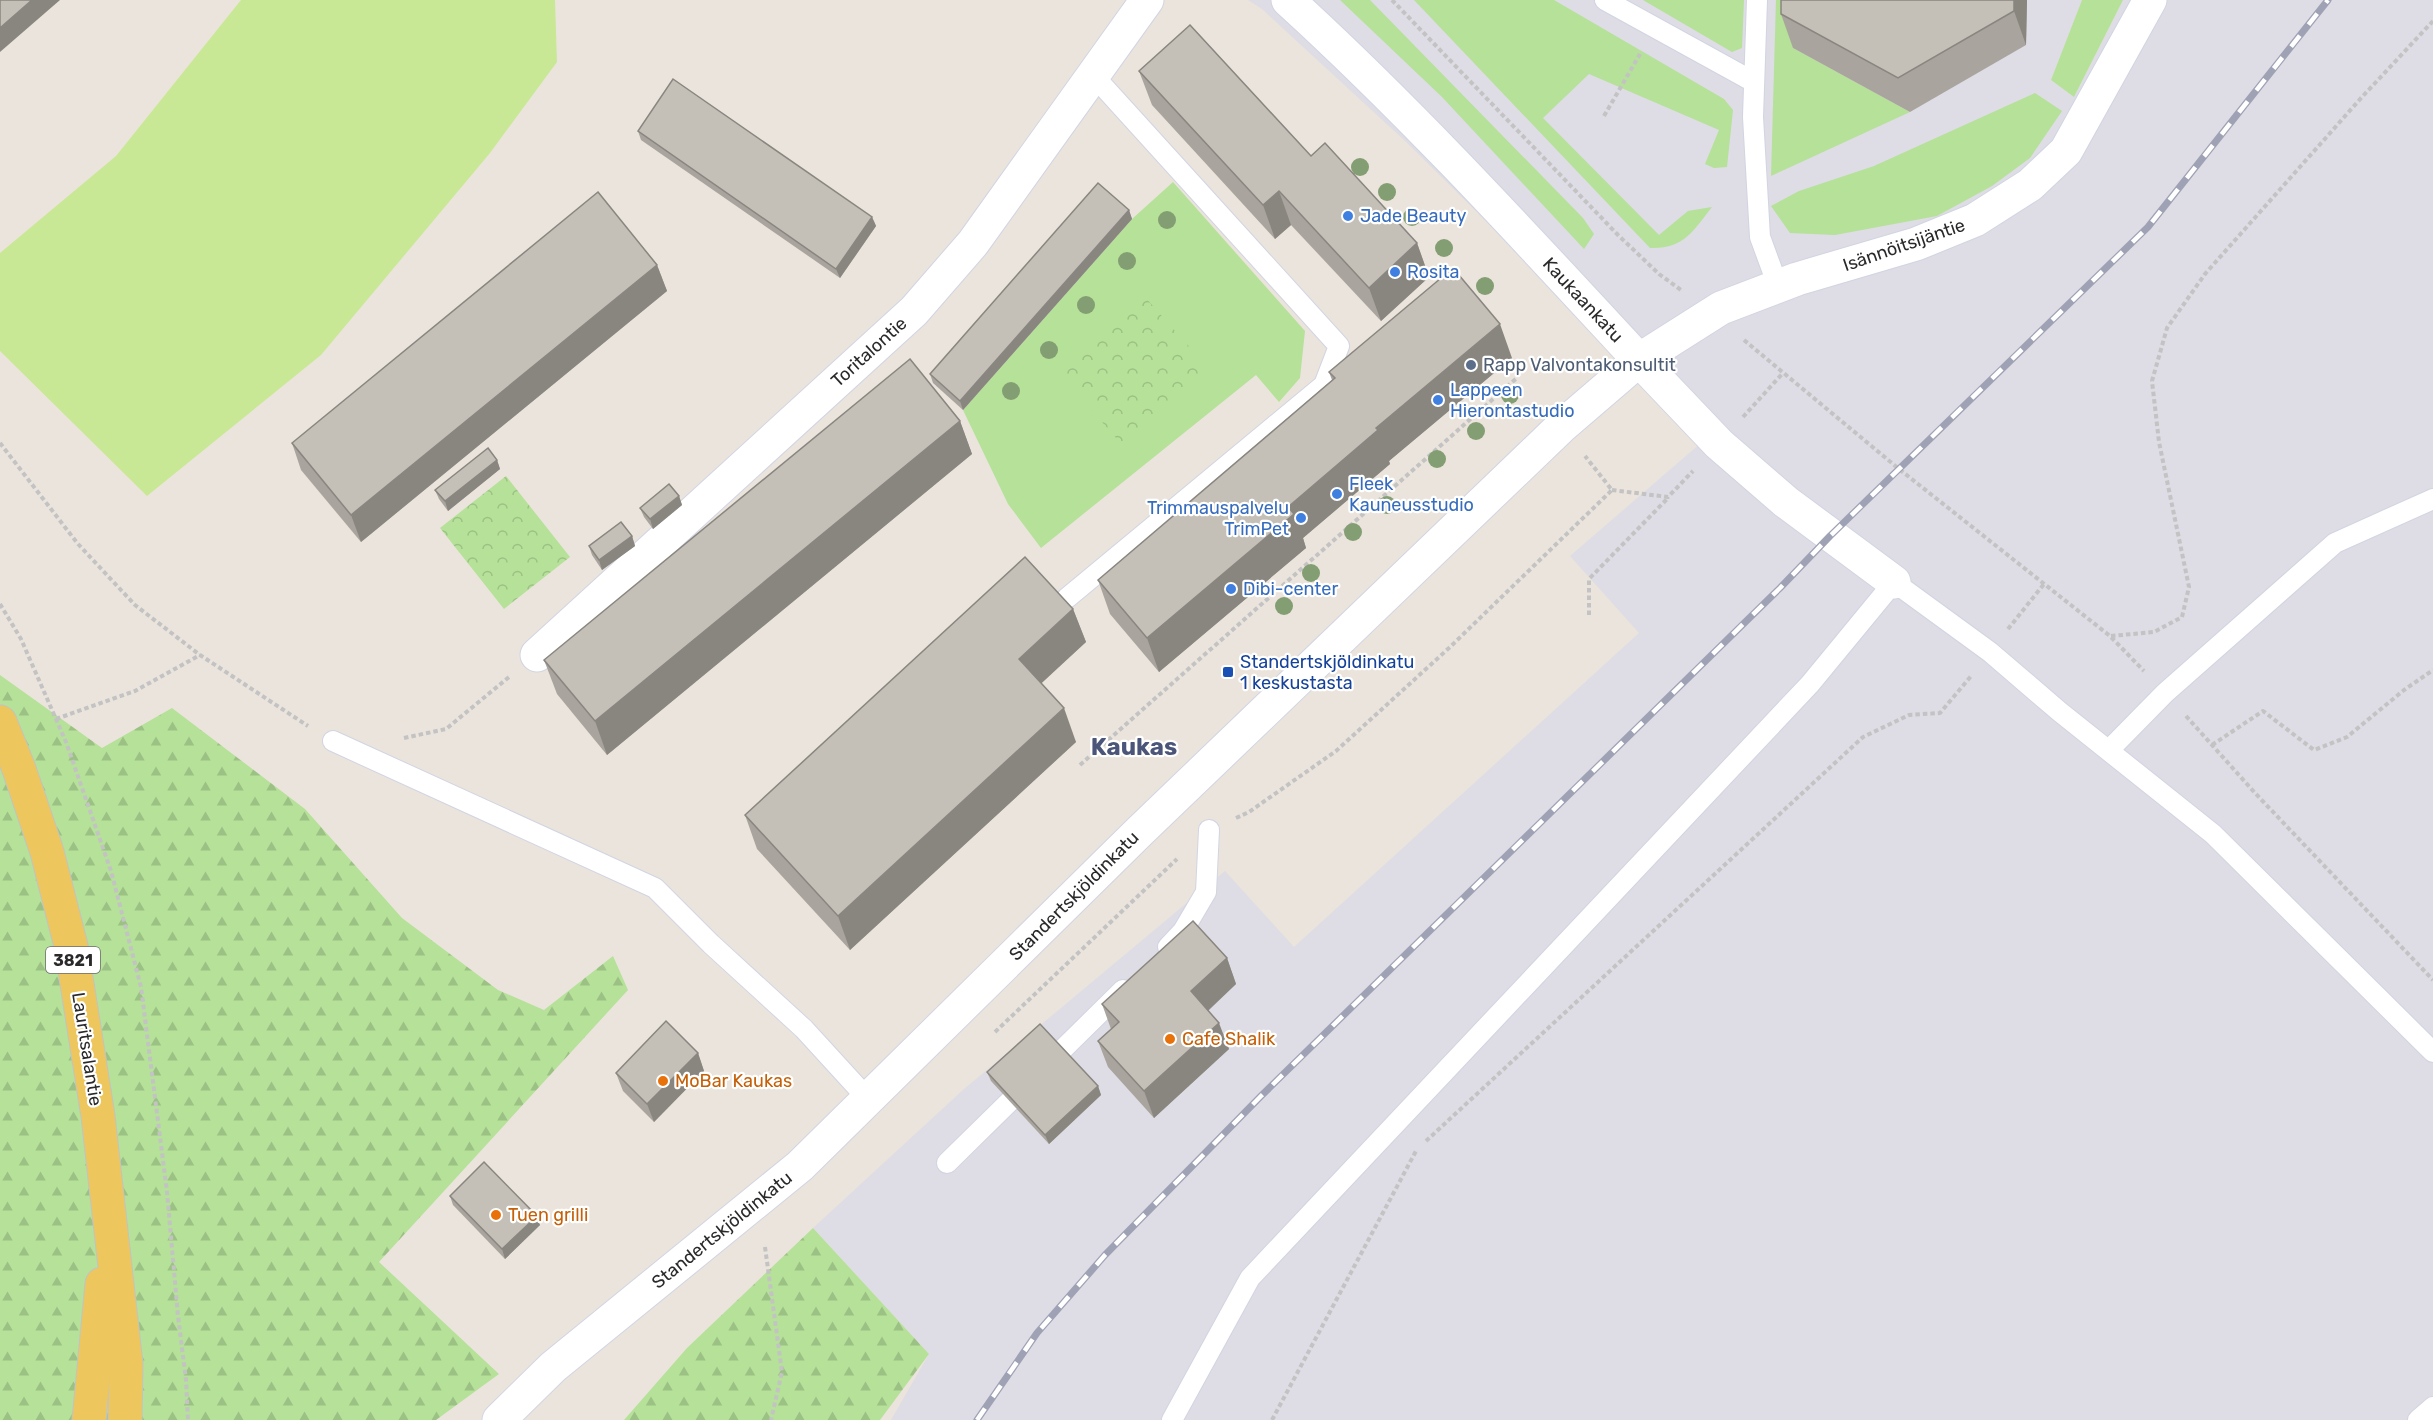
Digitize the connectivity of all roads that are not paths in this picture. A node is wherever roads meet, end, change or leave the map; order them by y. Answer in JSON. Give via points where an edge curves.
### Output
{"nodes":[{"id":1,"x":1147,"y":0,"type":"edge"},
{"id":2,"x":1288,"y":0,"type":"edge"},
{"id":3,"x":1605,"y":0,"type":"edge"},
{"id":4,"x":1757,"y":0,"type":"edge"},
{"id":5,"x":2150,"y":0,"type":"edge"},
{"id":6,"x":1094,"y":75,"type":"junction"},
{"id":7,"x":1754,"y":82,"type":"junction"},
{"id":8,"x":1778,"y":286,"type":"junction"},
{"id":9,"x":1639,"y":360,"type":"junction"},
{"id":10,"x":2433,"y":499,"type":"edge"},
{"id":11,"x":1894,"y":582,"type":"junction"},
{"id":12,"x":1067,"y":598,"type":"dead end"},
{"id":13,"x":537,"y":655,"type":"road end"},
{"id":14,"x":0,"y":722,"type":"edge"},
{"id":15,"x":333,"y":741,"type":"road end"},
{"id":16,"x":2109,"y":750,"type":"junction"},
{"id":17,"x":1209,"y":830,"type":"road end"},
{"id":18,"x":1158,"y":956,"type":"edge"},
{"id":19,"x":1133,"y":981,"type":"edge"},
{"id":20,"x":2433,"y":1052,"type":"edge"},
{"id":21,"x":868,"y":1099,"type":"junction"},
{"id":22,"x":947,"y":1162,"type":"dead end"},
{"id":23,"x":108,"y":1207,"type":"junction"},
{"id":24,"x":2433,"y":1407,"type":"edge"},
{"id":25,"x":89,"y":1420,"type":"edge"},
{"id":26,"x":125,"y":1420,"type":"edge"},
{"id":27,"x":499,"y":1420,"type":"edge"},
{"id":28,"x":1172,"y":1420,"type":"edge"},
{"id":29,"x":2418,"y":1420,"type":"edge"}],
"edges":[{"from":1,"to":6,"type":"street","name":"Toritalontie"},
{"from":2,"to":9,"type":"street","name":"Kaukaankatu","via":[[1420,127]]},
{"from":3,"to":7,"type":"lane"},
{"from":4,"to":7,"type":"lane"},
{"from":5,"to":8,"type":"street","name":"Isännöitsijäntie","via":[[2066,151],[2030,185],[1975,220],[1926,240]]},
{"from":6,"to":12,"type":"lane","via":[[1339,346],[1324,385]]},
{"from":6,"to":13,"type":"street","name":"Toritalontie","via":[[974,243],[914,311]]},
{"from":7,"to":8,"type":"lane","via":[[1760,237]]},
{"from":8,"to":9,"type":"street","name":"Isännöitsijäntie","via":[[1721,308]]},
{"from":9,"to":11,"type":"street","name":"Kaukaankatu","via":[[1719,444],[1786,502]]},
{"from":9,"to":21,"type":"street","name":"Standertskjöldinkatu","via":[[1561,427],[1139,832]]},
{"from":10,"to":16,"type":"lane","via":[[2335,543],[2165,693]]},
{"from":11,"to":16,"type":"lane","via":[[1990,652]]},
{"from":11,"to":28,"type":"lane","via":[[1810,684],[1250,1278]]},
{"from":14,"to":23,"type":"main road","name":"Lauritsalantie","number":"3821","via":[[47,852],[70,946],[98,1116]]},
{"from":15,"to":21,"type":"lane","via":[[655,888],[804,1029]]},
{"from":16,"to":20,"type":"lane","via":[[2213,834]]},
{"from":17,"to":18,"type":"lane","via":[[1206,892],[1184,931]]},
{"from":19,"to":22,"type":"lane"},
{"from":21,"to":27,"type":"street","name":"Standertskjöldinkatu","via":[[800,1166],[553,1367]]},
{"from":23,"to":25,"type":"main road","name":"Lauritsalantie","number":"3821"},
{"from":23,"to":26,"type":"main road","name":"Lauritsalantie","number":"3821","via":[[126,1364]]},
{"from":24,"to":29,"type":"lane"}]}
